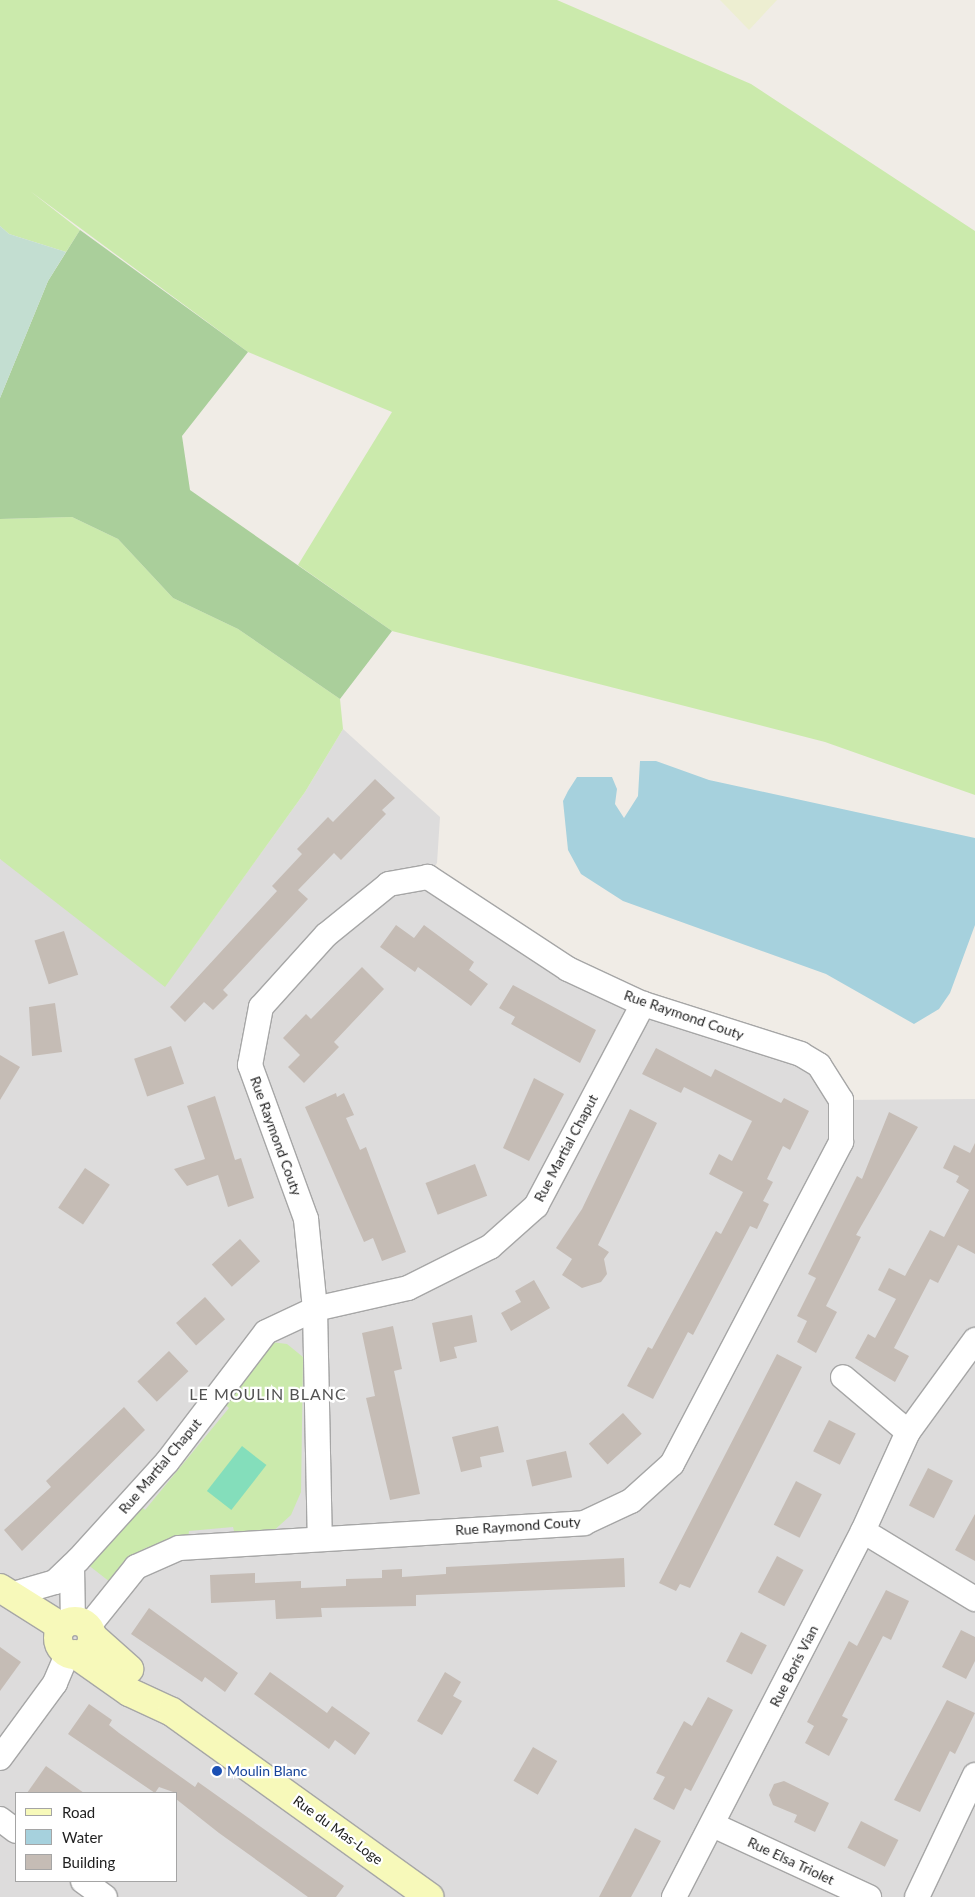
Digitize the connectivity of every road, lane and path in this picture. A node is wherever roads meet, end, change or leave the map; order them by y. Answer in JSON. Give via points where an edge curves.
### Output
{"nodes":[{"id":1,"x":643,"y":1004,"type":"junction"},
{"id":2,"x":315,"y":1309,"type":"junction"},
{"id":3,"x":975,"y":1340,"type":"edge"},
{"id":4,"x":843,"y":1377,"type":"dead end"},
{"id":5,"x":908,"y":1432,"type":"junction"},
{"id":6,"x":863,"y":1532,"type":"junction"},
{"id":7,"x":320,"y":1539,"type":"junction"},
{"id":8,"x":72,"y":1566,"type":"junction"},
{"id":9,"x":5,"y":1592,"type":"edge"},
{"id":10,"x":975,"y":1599,"type":"edge"},
{"id":11,"x":76,"y":1636,"type":"junction"},
{"id":12,"x":0,"y":1758,"type":"edge"},
{"id":13,"x":975,"y":1775,"type":"edge"},
{"id":14,"x":0,"y":1819,"type":"edge"},
{"id":15,"x":713,"y":1825,"type":"junction"},
{"id":16,"x":15,"y":1830,"type":"edge"},
{"id":17,"x":84,"y":1882,"type":"edge"},
{"id":18,"x":105,"y":1897,"type":"edge"},
{"id":19,"x":429,"y":1897,"type":"edge"},
{"id":20,"x":674,"y":1897,"type":"edge"},
{"id":21,"x":869,"y":1897,"type":"edge"},
{"id":22,"x":917,"y":1897,"type":"edge"}],
"edges":[{"from":1,"to":2,"type":"street","name":"Rue Martial Chaput","via":[[536,1206],[490,1247],[408,1288]]},
{"from":1,"to":2,"type":"street","name":"Rue Raymond Couty","via":[[568,969],[428,877],[390,884],[326,935],[261,1007],[250,1064],[306,1219]]},
{"from":1,"to":7,"type":"street","name":"Rue Raymond Couty","via":[[801,1054],[819,1065],[834,1085],[843,1112],[841,1142],[672,1464],[631,1502],[584,1523]]},
{"from":2,"to":7,"type":"street","name":"Rue Raymond Couty"},
{"from":2,"to":8,"type":"street","name":"Rue Martial Chaput","via":[[266,1332],[167,1462]]},
{"from":3,"to":5,"type":"street","name":"Rue Boris Vian"},
{"from":4,"to":5,"type":"street"},
{"from":5,"to":6,"type":"street","name":"Rue Boris Vian"},
{"from":6,"to":10,"type":"street"},
{"from":6,"to":15,"type":"street","name":"Rue Boris Vian"},
{"from":7,"to":11,"type":"street","name":"Rue Raymond Couty","via":[[178,1548],[154,1556],[136,1567]]},
{"from":8,"to":9,"type":"street","name":"Rue Martial Chaput","via":[[55,1582]]},
{"from":8,"to":11,"type":"street"},
{"from":9,"to":11,"type":"main road","name":"Rue du Mas-Loge"},
{"from":11,"to":12,"type":"street","via":[[55,1683]]},
{"from":11,"to":19,"type":"main road","name":"Rue du Mas-Loge","via":[[172,1712]]},
{"from":13,"to":22,"type":"street"},
{"from":14,"to":16,"type":"street"},
{"from":15,"to":20,"type":"street","name":"Rue Boris Vian"},
{"from":15,"to":21,"type":"street","name":"Rue Elsa Triolet"},
{"from":17,"to":18,"type":"street"}]}
